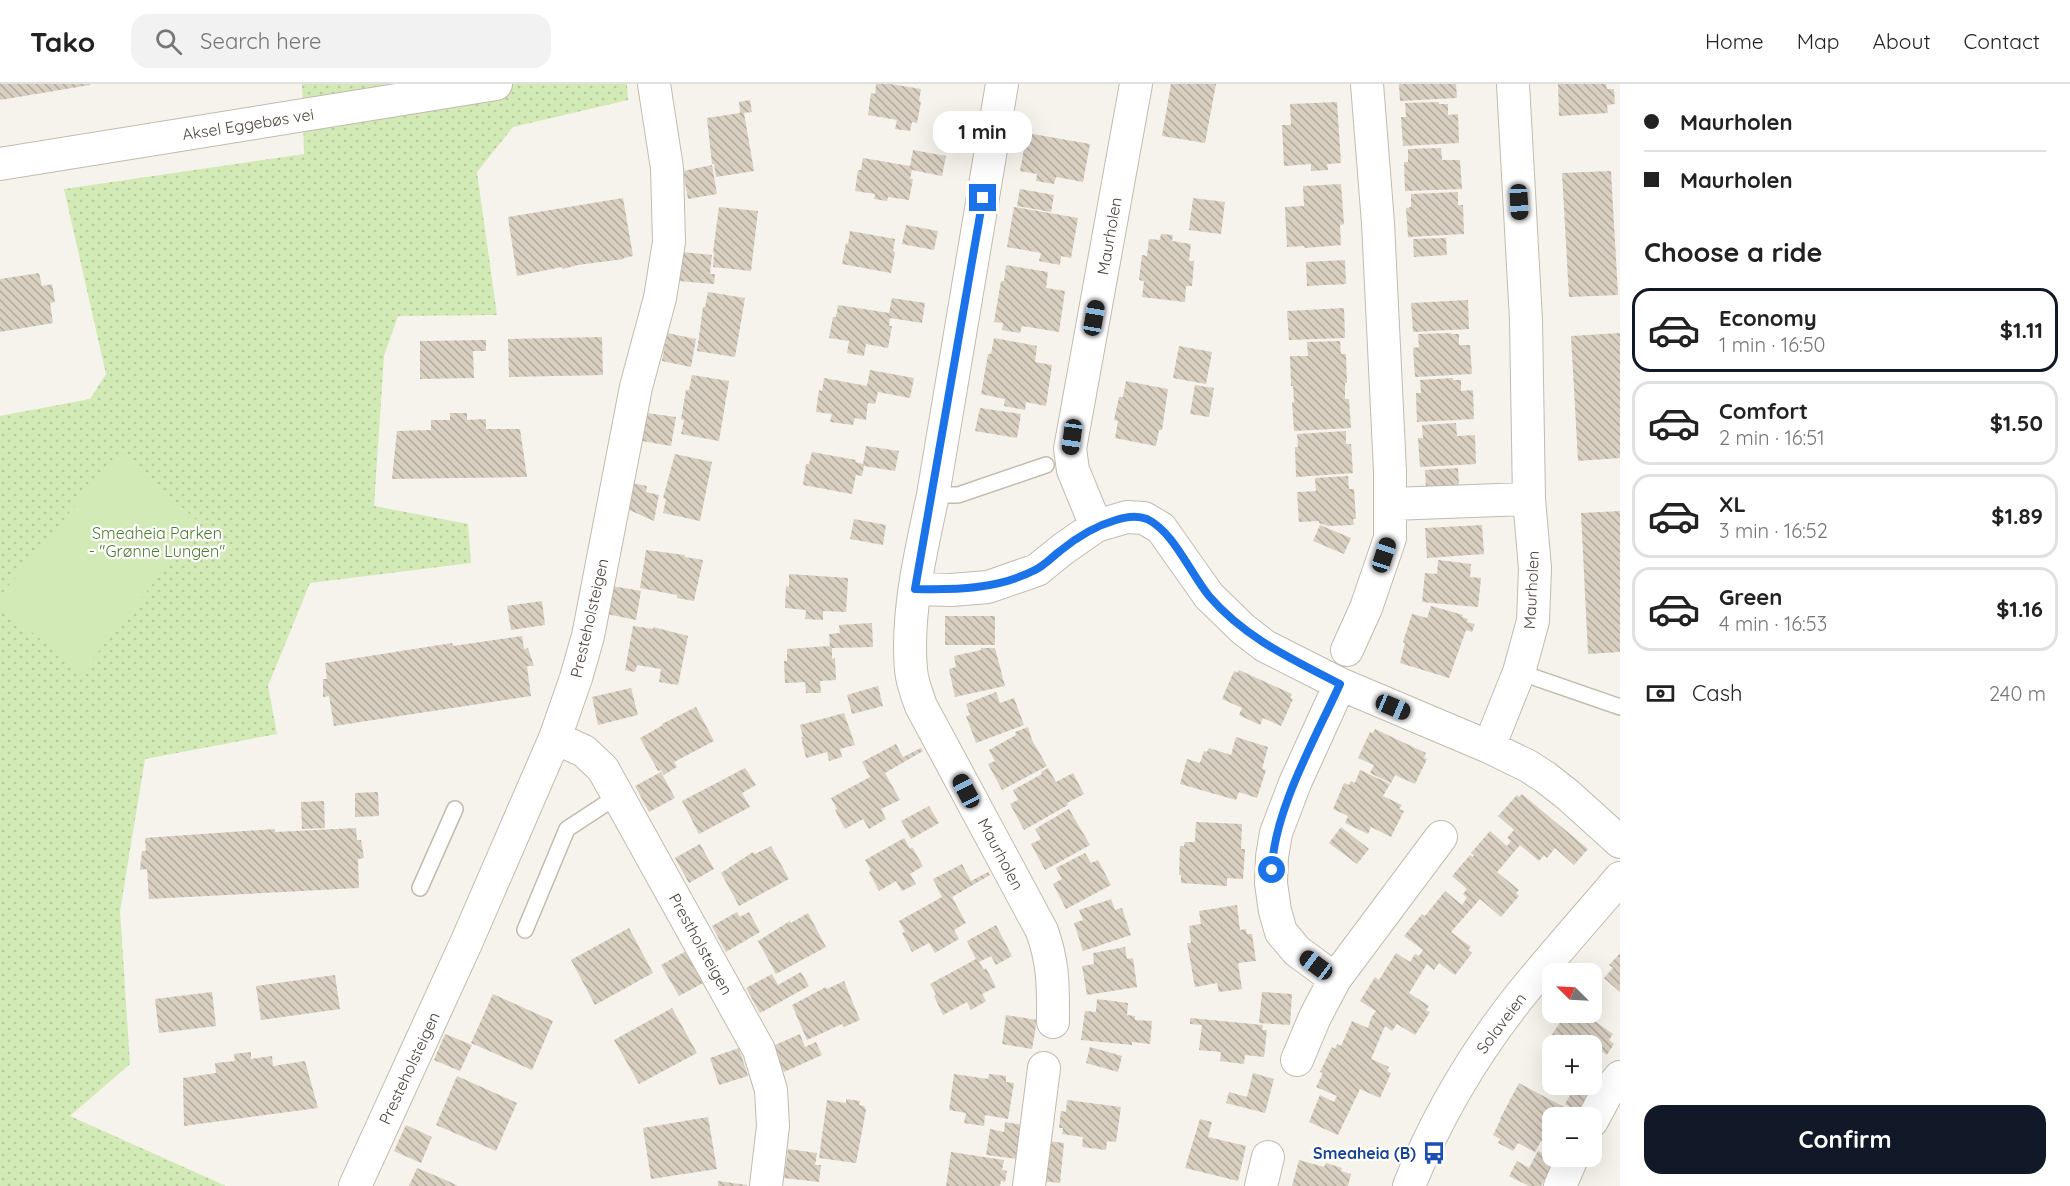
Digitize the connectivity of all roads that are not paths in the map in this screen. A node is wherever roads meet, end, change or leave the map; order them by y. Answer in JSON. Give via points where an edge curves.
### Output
{"nodes":[{"id":1,"x":496,"y":84,"type":"edge"},
{"id":2,"x":654,"y":84,"type":"edge"},
{"id":3,"x":1002,"y":84,"type":"edge"},
{"id":4,"x":1136,"y":84,"type":"edge"},
{"id":5,"x":1367,"y":84,"type":"edge"},
{"id":6,"x":1513,"y":84,"type":"edge"},
{"id":7,"x":0,"y":164,"type":"edge"},
{"id":8,"x":1046,"y":465,"type":"dead end"},
{"id":9,"x":933,"y":495,"type":"junction"},
{"id":10,"x":1529,"y":499,"type":"junction"},
{"id":11,"x":1391,"y":504,"type":"junction"},
{"id":12,"x":1096,"y":526,"type":"junction"},
{"id":13,"x":915,"y":589,"type":"junction"},
{"id":14,"x":1347,"y":650,"type":"dead end"},
{"id":15,"x":1519,"y":672,"type":"junction"},
{"id":16,"x":1340,"y":684,"type":"junction"},
{"id":17,"x":1620,"y":708,"type":"edge"},
{"id":18,"x":555,"y":738,"type":"junction"},
{"id":19,"x":1489,"y":747,"type":"junction"},
{"id":20,"x":619,"y":795,"type":"junction"},
{"id":21,"x":455,"y":809,"type":"dead end"},
{"id":22,"x":1441,"y":837,"type":"dead end"},
{"id":23,"x":1620,"y":842,"type":"edge"},
{"id":24,"x":1620,"y":878,"type":"edge"},
{"id":25,"x":420,"y":888,"type":"dead end"},
{"id":26,"x":525,"y":930,"type":"dead end"},
{"id":27,"x":1335,"y":979,"type":"junction"},
{"id":28,"x":1053,"y":1022,"type":"dead end"},
{"id":29,"x":1297,"y":1060,"type":"dead end"},
{"id":30,"x":1044,"y":1068,"type":"dead end"},
{"id":31,"x":1620,"y":1077,"type":"edge"},
{"id":32,"x":1599,"y":1107,"type":"edge"},
{"id":33,"x":1568,"y":1167,"type":"edge"},
{"id":34,"x":355,"y":1186,"type":"edge"},
{"id":35,"x":766,"y":1186,"type":"edge"},
{"id":36,"x":1029,"y":1186,"type":"edge"},
{"id":37,"x":1408,"y":1186,"type":"edge"},
{"id":38,"x":1560,"y":1186,"type":"edge"}],
"edges":[{"from":1,"to":7,"type":"street","name":"Aksel Eggebøs vei"},
{"from":2,"to":18,"type":"street","name":"Presteholsteigen","via":[[667,168],[669,242],[660,298],[636,387],[588,636]]},
{"from":3,"to":9,"type":"street","name":"Maurholen"},
{"from":4,"to":12,"type":"street","name":"Maurholen","via":[[1070,449],[1073,470]]},
{"from":5,"to":11,"type":"street","via":[[1378,223]]},
{"from":6,"to":10,"type":"street","name":"Maurholen","via":[[1526,320]]},
{"from":8,"to":9,"type":"lane","via":[[958,495]]},
{"from":9,"to":13,"type":"street","name":"Maurholen"},
{"from":10,"to":11,"type":"street"},
{"from":10,"to":15,"type":"street","name":"Maurholen","via":[[1535,568],[1533,621]]},
{"from":11,"to":14,"type":"street","via":[[1390,538]]},
{"from":12,"to":13,"type":"street","via":[[1036,570],[988,587]]},
{"from":12,"to":16,"type":"street","via":[[1127,517],[1144,518],[1161,528],[1209,596],[1243,630],[1265,646]]},
{"from":13,"to":28,"type":"street","name":"Maurholen","via":[[911,673],[921,706],[1042,931],[1050,955]]},
{"from":15,"to":17,"type":"lane"},
{"from":15,"to":19,"type":"street","name":"Maurholen"},
{"from":16,"to":19,"type":"street"},
{"from":16,"to":27,"type":"street","via":[[1276,833],[1271,883],[1281,932],[1297,951]]},
{"from":18,"to":20,"type":"street","name":"Prestholsteigen","via":[[584,751],[603,769]]},
{"from":18,"to":34,"type":"street","name":"Presteholsteigen"},
{"from":19,"to":23,"type":"street","via":[[1545,777]]},
{"from":20,"to":26,"type":"lane","via":[[567,829]]},
{"from":20,"to":35,"type":"street","name":"Prestholsteigen","via":[[759,1050],[771,1090],[773,1126]]},
{"from":21,"to":25,"type":"lane"},
{"from":22,"to":27,"type":"street"},
{"from":24,"to":37,"type":"street","name":"Solaveien","via":[[1519,998],[1474,1059],[1436,1124]]},
{"from":27,"to":29,"type":"street"},
{"from":30,"to":36,"type":"street"},
{"from":31,"to":32,"type":"street"},
{"from":33,"to":38,"type":"street"}]}
